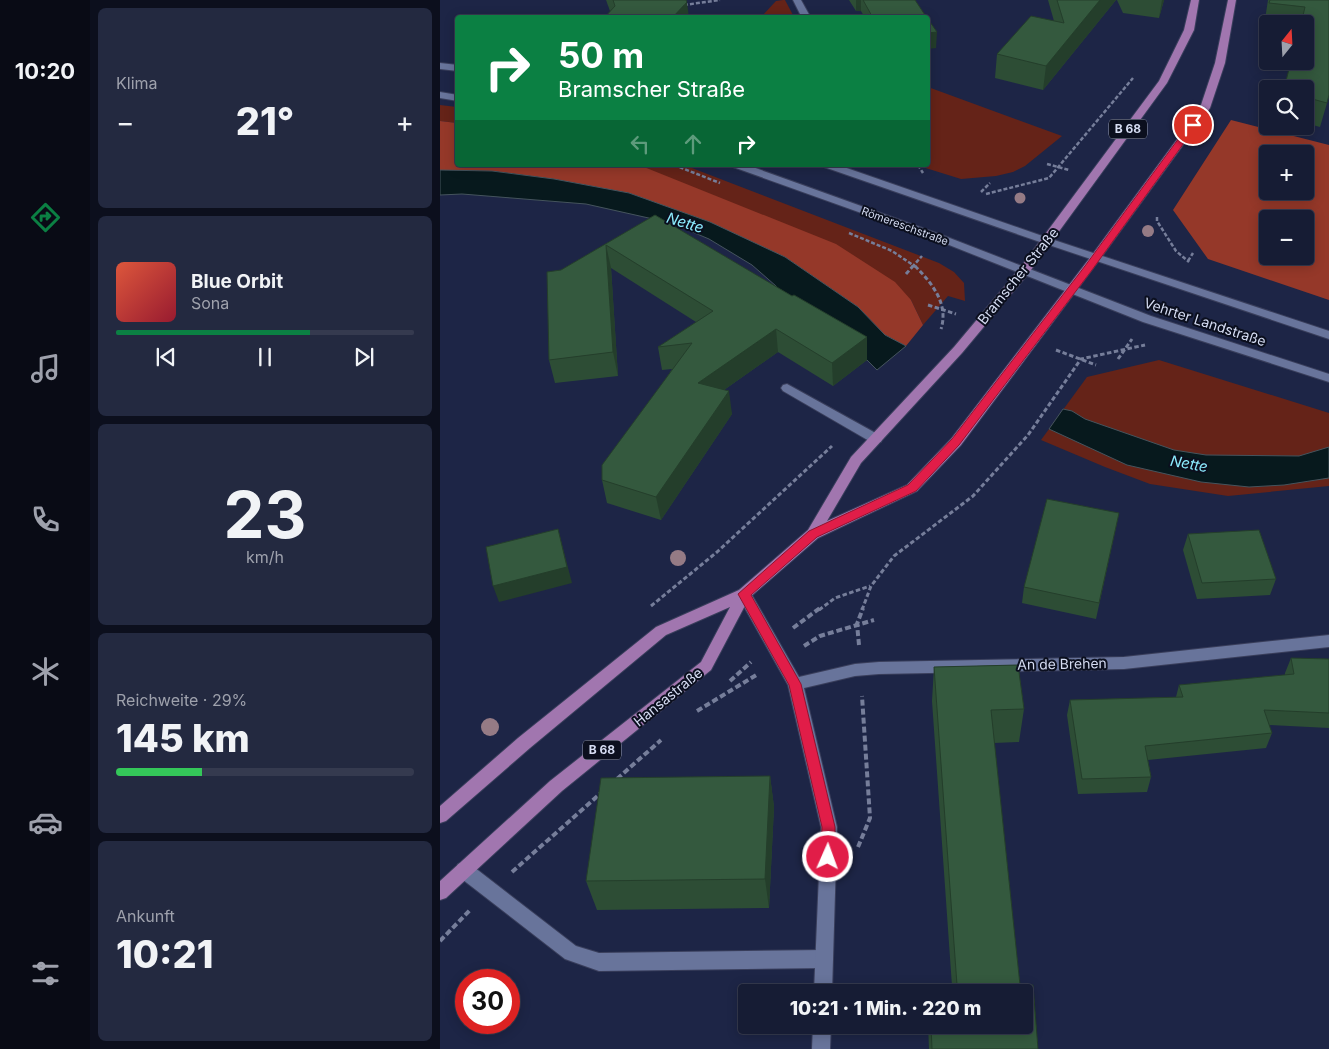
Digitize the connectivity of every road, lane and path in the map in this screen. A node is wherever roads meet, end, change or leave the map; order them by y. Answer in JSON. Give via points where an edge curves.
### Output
{"nodes":[{"id":1,"x":720,"y":0,"type":"edge"},
{"id":2,"x":797,"y":0,"type":"edge"},
{"id":3,"x":1196,"y":0,"type":"edge"},
{"id":4,"x":1232,"y":0,"type":"edge"},
{"id":5,"x":679,"y":6,"type":"edge"},
{"id":6,"x":805,"y":15,"type":"edge"},
{"id":7,"x":440,"y":66,"type":"edge"},
{"id":8,"x":455,"y":68,"type":"edge"},
{"id":9,"x":1134,"y":77,"type":"dead end"},
{"id":10,"x":440,"y":95,"type":"edge"},
{"id":11,"x":455,"y":98,"type":"edge"},
{"id":12,"x":1047,"y":164,"type":"dead end"},
{"id":13,"x":679,"y":167,"type":"edge"},
{"id":14,"x":743,"y":167,"type":"edge"},
{"id":15,"x":834,"y":167,"type":"edge"},
{"id":16,"x":919,"y":167,"type":"edge"},
{"id":17,"x":1060,"y":167,"type":"junction"},
{"id":18,"x":922,"y":172,"type":"dead end"},
{"id":19,"x":990,"y":183,"type":"dead end"},
{"id":20,"x":727,"y":186,"type":"dead end"},
{"id":21,"x":1157,"y":214,"type":"dead end"},
{"id":22,"x":843,"y":230,"type":"dead end"},
{"id":23,"x":1047,"y":241,"type":"junction"},
{"id":24,"x":1193,"y":253,"type":"dead end"},
{"id":25,"x":1096,"y":258,"type":"junction"},
{"id":26,"x":1188,"y":261,"type":"junction"},
{"id":27,"x":914,"y":264,"type":"junction"},
{"id":28,"x":1194,"y":264,"type":"dead end"},
{"id":29,"x":1024,"y":271,"type":"junction"},
{"id":30,"x":906,"y":274,"type":"dead end"},
{"id":31,"x":1072,"y":290,"type":"junction"},
{"id":32,"x":928,"y":304,"type":"dead end"},
{"id":33,"x":1329,"y":335,"type":"edge"},
{"id":34,"x":1081,"y":359,"type":"junction"},
{"id":35,"x":1118,"y":359,"type":"dead end"},
{"id":36,"x":1096,"y":365,"type":"dead end"},
{"id":37,"x":1329,"y":378,"type":"edge"},
{"id":38,"x":787,"y":388,"type":"dead end"},
{"id":39,"x":876,"y":439,"type":"junction"},
{"id":40,"x":813,"y":534,"type":"junction"},
{"id":41,"x":744,"y":594,"type":"junction"},
{"id":42,"x":874,"y":620,"type":"dead end"},
{"id":43,"x":857,"y":624,"type":"junction"},
{"id":44,"x":1329,"y":641,"type":"edge"},
{"id":45,"x":803,"y":646,"type":"dead end"},
{"id":46,"x":764,"y":670,"type":"dead end"},
{"id":47,"x":861,"y":670,"type":"junction"},
{"id":48,"x":795,"y":684,"type":"junction"},
{"id":49,"x":692,"y":713,"type":"dead end"},
{"id":50,"x":665,"y":736,"type":"dead end"},
{"id":51,"x":616,"y":780,"type":"edge"},
{"id":52,"x":608,"y":786,"type":"edge"},
{"id":53,"x":440,"y":816,"type":"edge"},
{"id":54,"x":464,"y":870,"type":"junction"},
{"id":55,"x":827,"y":873,"type":"junction"},
{"id":56,"x":491,"y":891,"type":"junction"},
{"id":57,"x":440,"y":892,"type":"edge"},
{"id":58,"x":440,"y":941,"type":"edge"},
{"id":59,"x":824,"y":959,"type":"junction"},
{"id":60,"x":823,"y":984,"type":"edge"},
{"id":61,"x":822,"y":1034,"type":"edge"},
{"id":62,"x":821,"y":1049,"type":"edge"}],
"edges":[{"from":1,"to":5,"type":"path"},
{"from":2,"to":6,"type":"main road"},
{"from":3,"to":23,"type":"main road","name":"Bramscher Straße","number":"B 68","via":[[1189,30],[1164,81]]},
{"from":4,"to":25,"type":"main road","name":"Bramscher Straße","number":"B 68","via":[[1220,63],[1205,108]]},
{"from":7,"to":8,"type":"main road"},
{"from":9,"to":17,"type":"path"},
{"from":10,"to":11,"type":"main road"},
{"from":12,"to":17,"type":"path"},
{"from":13,"to":20,"type":"path"},
{"from":14,"to":29,"type":"main road","name":"Römereschstraße"},
{"from":15,"to":23,"type":"main road"},
{"from":16,"to":18,"type":"path"},
{"from":17,"to":19,"type":"path","via":[[1049,178],[977,196]]},
{"from":21,"to":26,"type":"path","via":[[1157,221],[1176,252]]},
{"from":22,"to":27,"type":"path"},
{"from":23,"to":25,"type":"main road"},
{"from":23,"to":29,"type":"main road","name":"Bramscher Straße","number":"B 68"},
{"from":24,"to":26,"type":"path"},
{"from":25,"to":31,"type":"main road","name":"Bramscher Straße","number":"B 68"},
{"from":25,"to":33,"type":"main road","name":"Vehrter Landstraße"},
{"from":26,"to":28,"type":"path"},
{"from":27,"to":30,"type":"path"},
{"from":27,"to":32,"type":"path","via":[[939,297],[944,310]]},
{"from":29,"to":31,"type":"main road","name":"Römereschstraße"},
{"from":29,"to":39,"type":"main road","name":"Bramscher Straße","number":"B 68","via":[[958,350]]},
{"from":31,"to":37,"type":"main road","name":"Vehrter Landstraße","via":[[1147,319]]},
{"from":31,"to":40,"type":"main road","name":"Bramscher Straße","number":"B 68","via":[[956,442],[912,488]]},
{"from":34,"to":35,"type":"path","via":[[1124,350]]},
{"from":34,"to":36,"type":"path"},
{"from":34,"to":43,"type":"path","via":[[1028,435],[973,496],[894,556],[871,586]]},
{"from":38,"to":39,"type":"main road"},
{"from":39,"to":40,"type":"main road","name":"Bramscher Straße","number":"B 68","via":[[856,460]]},
{"from":40,"to":41,"type":"main road","name":"Bramscher Straße","number":"B 68"},
{"from":41,"to":48,"type":"main road"},
{"from":41,"to":53,"type":"main road","number":"B 68","via":[[662,631]]},
{"from":41,"to":54,"type":"main road","name":"Hansastraße","number":"B 68","via":[[706,666],[556,786]]},
{"from":42,"to":43,"type":"path"},
{"from":43,"to":45,"type":"path","via":[[820,636]]},
{"from":43,"to":47,"type":"path"},
{"from":44,"to":47,"type":"main road","name":"An de Brehen","via":[[1124,663]]},
{"from":46,"to":49,"type":"path"},
{"from":47,"to":48,"type":"main road","name":"An de Brehen"},
{"from":47,"to":55,"type":"path","via":[[870,818],[857,849]]},
{"from":48,"to":55,"type":"main road","via":[[829,827]]},
{"from":50,"to":51,"type":"path"},
{"from":52,"to":56,"type":"path"},
{"from":54,"to":56,"type":"main road"},
{"from":54,"to":57,"type":"main road","name":"Hansastraße","number":"B 68"},
{"from":55,"to":59,"type":"main road"},
{"from":56,"to":58,"type":"path"},
{"from":56,"to":59,"type":"main road","via":[[571,953],[599,962]]},
{"from":59,"to":60,"type":"main road"},
{"from":61,"to":62,"type":"main road"}]}
